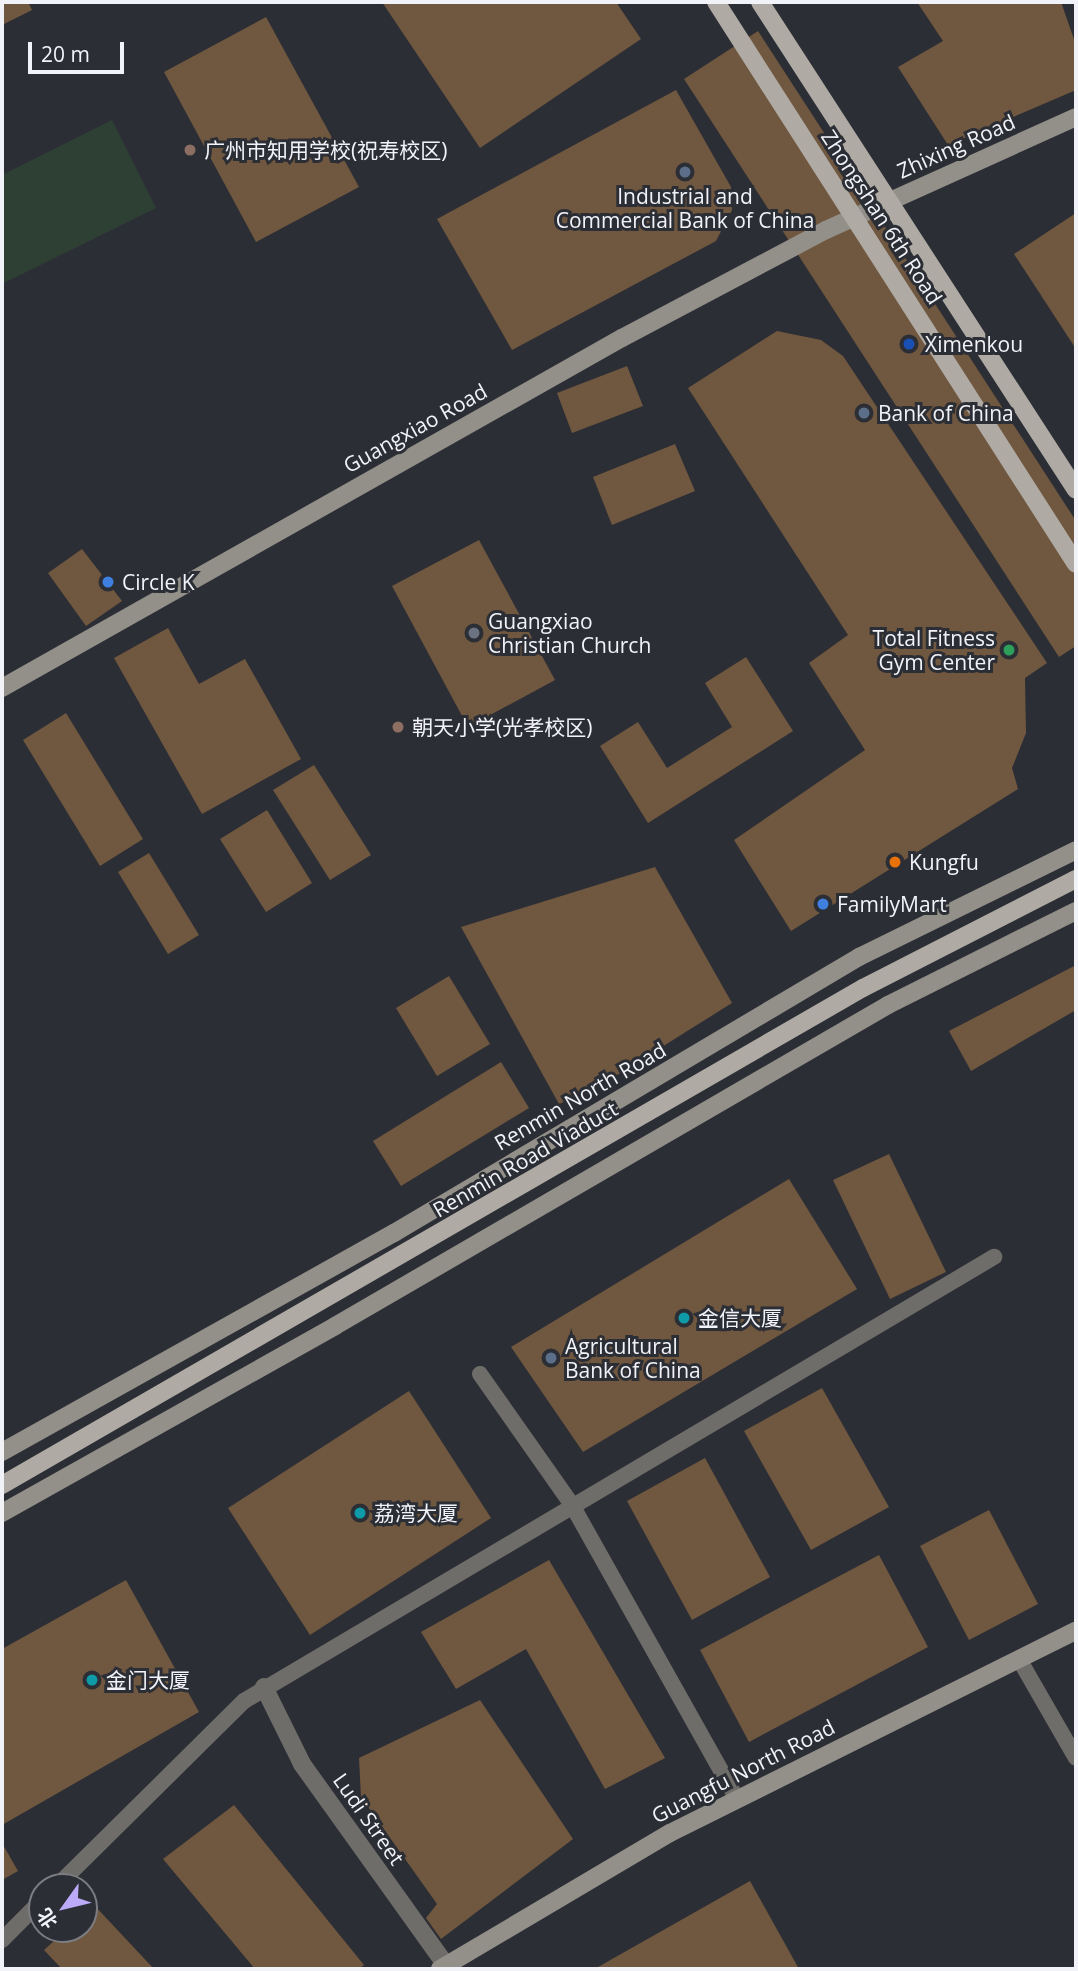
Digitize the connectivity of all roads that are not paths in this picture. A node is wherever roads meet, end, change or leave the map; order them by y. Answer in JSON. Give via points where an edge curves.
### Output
{"nodes":[{"id":1,"x":716,"y":2,"type":"edge"},
{"id":2,"x":760,"y":2,"type":"edge"},
{"id":3,"x":1076,"y":117,"type":"edge"},
{"id":4,"x":891,"y":200,"type":"junction"},
{"id":5,"x":854,"y":215,"type":"junction"},
{"id":6,"x":1076,"y":490,"type":"edge"},
{"id":7,"x":1076,"y":564,"type":"edge"},
{"id":8,"x":2,"y":688,"type":"edge"},
{"id":9,"x":1076,"y":850,"type":"edge"},
{"id":10,"x":1076,"y":880,"type":"edge"},
{"id":11,"x":1076,"y":911,"type":"edge"},
{"id":12,"x":994,"y":1257,"type":"dead end"},
{"id":13,"x":480,"y":1374,"type":"dead end"},
{"id":14,"x":2,"y":1452,"type":"edge"},
{"id":15,"x":2,"y":1485,"type":"edge"},
{"id":16,"x":572,"y":1505,"type":"junction"},
{"id":17,"x":2,"y":1513,"type":"edge"},
{"id":18,"x":1076,"y":1631,"type":"edge"},
{"id":19,"x":1018,"y":1659,"type":"junction"},
{"id":20,"x":264,"y":1688,"type":"junction"},
{"id":21,"x":1076,"y":1758,"type":"edge"},
{"id":22,"x":737,"y":1799,"type":"junction"},
{"id":23,"x":69,"y":1873,"type":"edge"},
{"id":24,"x":28,"y":1914,"type":"edge"},
{"id":25,"x":2,"y":1940,"type":"edge"},
{"id":26,"x":445,"y":1968,"type":"edge"}],
"edges":[{"from":1,"to":5,"type":"main road","name":"Zhongshan 6th Road"},
{"from":2,"to":4,"type":"main road","name":"Zhongshan 6th Road"},
{"from":3,"to":4,"type":"main road","name":"Zhixing Road"},
{"from":4,"to":5,"type":"main road","name":"Zhixing Road"},
{"from":4,"to":6,"type":"main road","name":"Zhongshan 6th Road"},
{"from":5,"to":7,"type":"main road","name":"Zhongshan 6th Road"},
{"from":5,"to":8,"type":"main road","name":"Guangxiao Road","via":[[598,352]]},
{"from":9,"to":14,"type":"main road","name":"Renmin North Road","via":[[859,957],[394,1233]]},
{"from":10,"to":15,"type":"main road","name":"Renmin Road Viaduct","via":[[863,988]]},
{"from":11,"to":17,"type":"main road","via":[[888,1005]]},
{"from":12,"to":16,"type":"lane"},
{"from":13,"to":16,"type":"lane"},
{"from":16,"to":20,"type":"lane"},
{"from":16,"to":22,"type":"lane"},
{"from":18,"to":19,"type":"main road","name":"Guangfu North Road"},
{"from":19,"to":21,"type":"lane"},
{"from":19,"to":22,"type":"main road","name":"Guangfu North Road"},
{"from":20,"to":23,"type":"lane","via":[[244,1701]]},
{"from":20,"to":26,"type":"street","name":"Ludi Street","via":[[302,1764]]},
{"from":22,"to":26,"type":"main road","name":"Guangfu North Road","via":[[658,1840]]},
{"from":24,"to":25,"type":"lane"}]}
